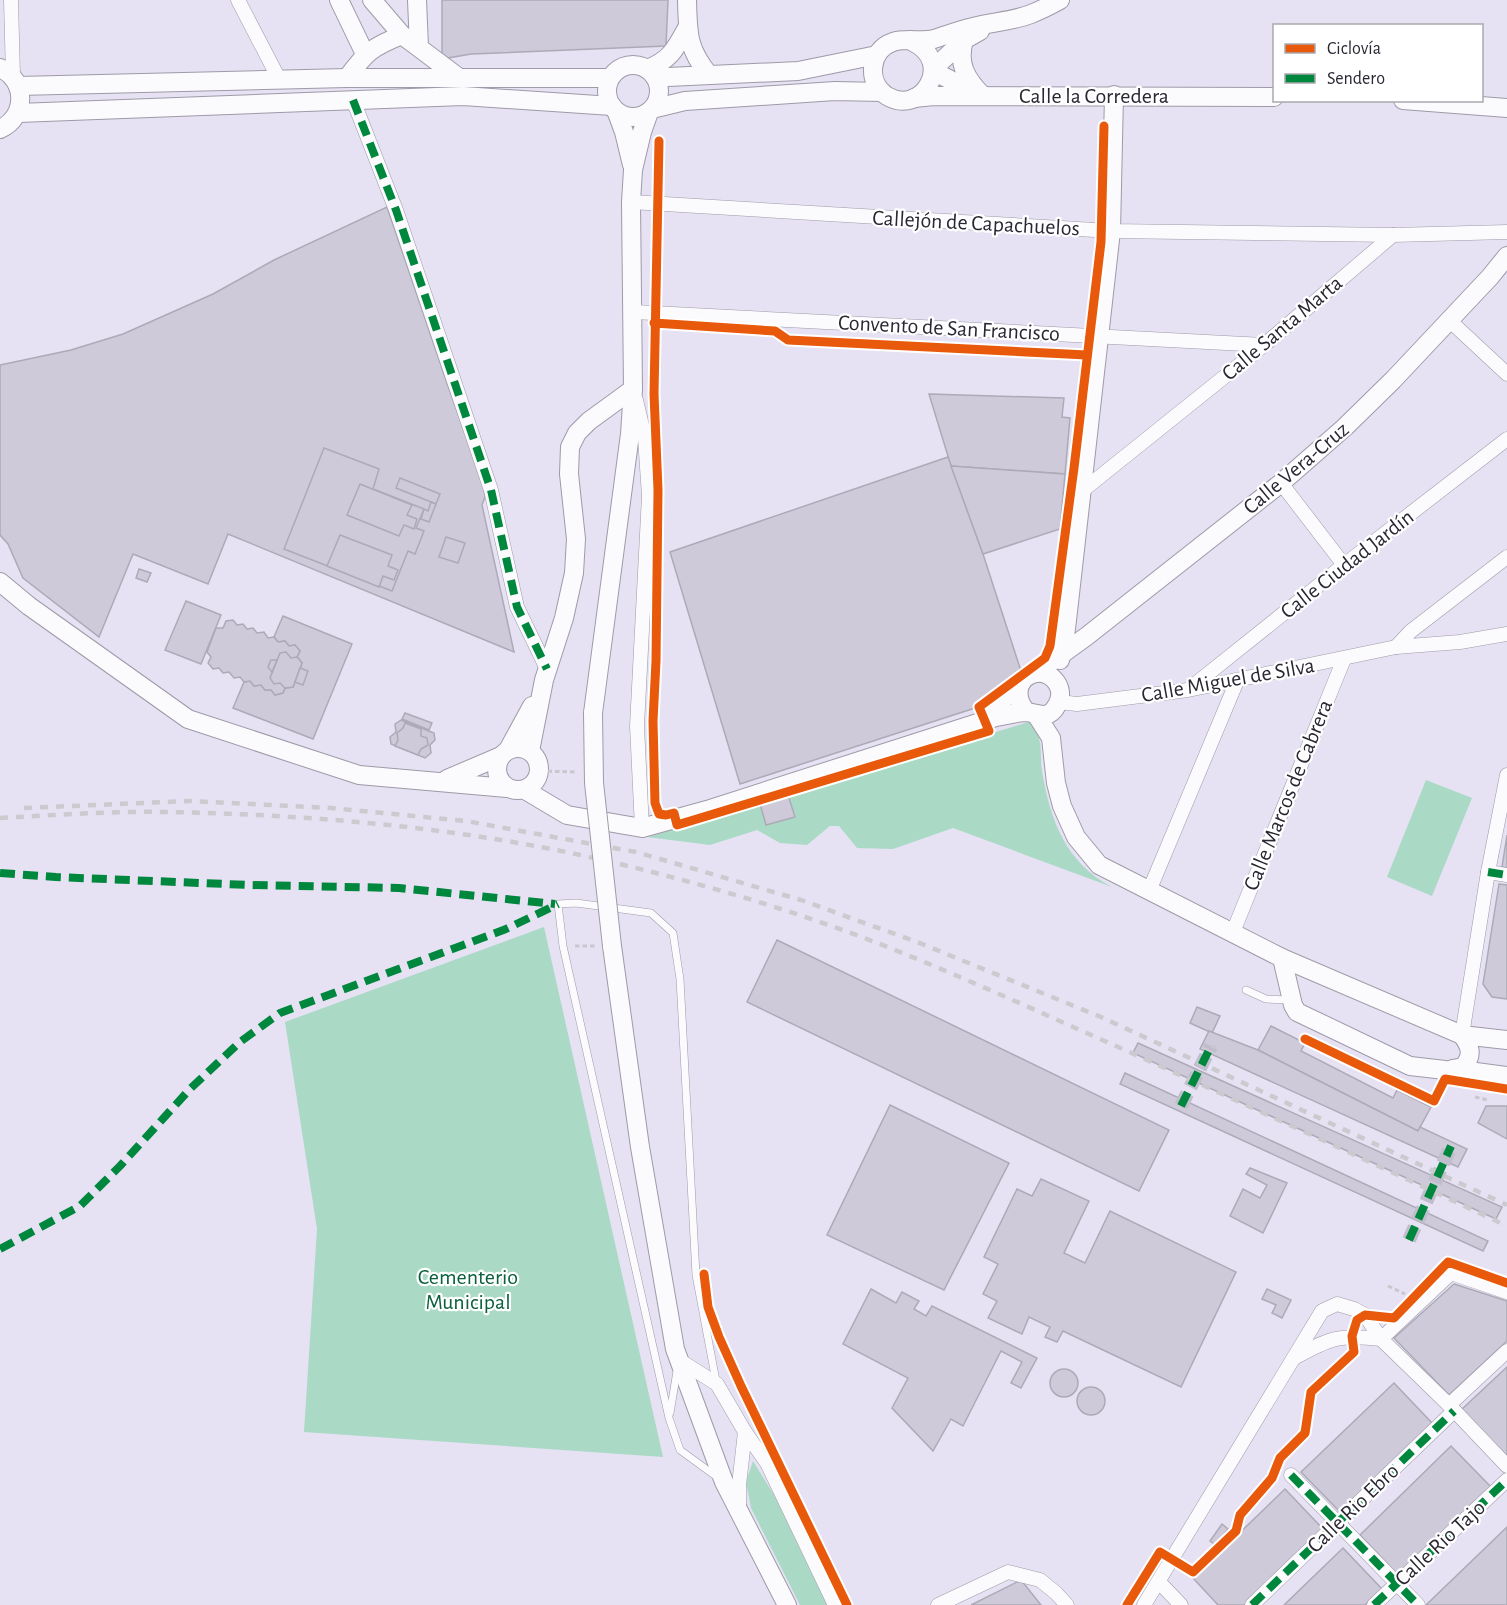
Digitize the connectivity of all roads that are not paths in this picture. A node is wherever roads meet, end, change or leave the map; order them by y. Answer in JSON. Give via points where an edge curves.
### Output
{"nodes":[{"id":1,"x":11,"y":0,"type":"edge"},
{"id":2,"x":238,"y":0,"type":"edge"},
{"id":3,"x":339,"y":0,"type":"edge"},
{"id":4,"x":372,"y":0,"type":"edge"},
{"id":5,"x":417,"y":0,"type":"edge"},
{"id":6,"x":687,"y":0,"type":"edge"},
{"id":7,"x":1060,"y":0,"type":"edge"},
{"id":8,"x":1032,"y":7,"type":"edge"},
{"id":9,"x":990,"y":25,"type":"junction"},
{"id":10,"x":688,"y":26,"type":"junction"},
{"id":11,"x":402,"y":34,"type":"junction"},
{"id":12,"x":964,"y":40,"type":"junction"},
{"id":13,"x":913,"y":42,"type":"junction"},
{"id":14,"x":419,"y":47,"type":"junction"},
{"id":15,"x":365,"y":54,"type":"junction"},
{"id":16,"x":877,"y":55,"type":"junction"},
{"id":17,"x":933,"y":70,"type":"junction"},
{"id":18,"x":651,"y":72,"type":"junction"},
{"id":19,"x":709,"y":75,"type":"junction"},
{"id":20,"x":10,"y":76,"type":"edge"},
{"id":21,"x":458,"y":76,"type":"junction"},
{"id":22,"x":347,"y":78,"type":"junction"},
{"id":23,"x":610,"y":78,"type":"junction"},
{"id":24,"x":279,"y":79,"type":"junction"},
{"id":25,"x":882,"y":92,"type":"junction"},
{"id":26,"x":1114,"y":95,"type":"junction"},
{"id":27,"x":982,"y":96,"type":"junction"},
{"id":28,"x":1273,"y":97,"type":"edge"},
{"id":29,"x":915,"y":98,"type":"junction"},
{"id":30,"x":352,"y":100,"type":"junction"},
{"id":31,"x":1429,"y":102,"type":"edge"},
{"id":32,"x":1507,"y":108,"type":"edge"},
{"id":33,"x":615,"y":110,"type":"junction"},
{"id":34,"x":651,"y":111,"type":"junction"},
{"id":35,"x":18,"y":112,"type":"junction"},
{"id":36,"x":0,"y":129,"type":"edge"},
{"id":37,"x":633,"y":170,"type":"junction"},
{"id":38,"x":632,"y":202,"type":"junction"},
{"id":39,"x":1111,"y":231,"type":"junction"},
{"id":40,"x":1507,"y":232,"type":"edge"},
{"id":41,"x":1393,"y":235,"type":"junction"},
{"id":42,"x":1507,"y":256,"type":"edge"},
{"id":43,"x":634,"y":312,"type":"junction"},
{"id":44,"x":1449,"y":320,"type":"junction"},
{"id":45,"x":1098,"y":335,"type":"junction"},
{"id":46,"x":1264,"y":345,"type":"junction"},
{"id":47,"x":1507,"y":374,"type":"edge"},
{"id":48,"x":633,"y":389,"type":"junction"},
{"id":49,"x":1507,"y":439,"type":"edge"},
{"id":50,"x":1281,"y":483,"type":"junction"},
{"id":51,"x":1082,"y":491,"type":"junction"},
{"id":52,"x":1507,"y":557,"type":"edge"},
{"id":53,"x":1344,"y":564,"type":"junction"},
{"id":54,"x":0,"y":582,"type":"edge"},
{"id":55,"x":1507,"y":634,"type":"edge"},
{"id":56,"x":1396,"y":647,"type":"junction"},
{"id":57,"x":1061,"y":653,"type":"junction"},
{"id":58,"x":1344,"y":659,"type":"junction"},
{"id":59,"x":546,"y":675,"type":"junction"},
{"id":60,"x":1028,"y":678,"type":"junction"},
{"id":61,"x":1056,"y":681,"type":"junction"},
{"id":62,"x":1237,"y":681,"type":"junction"},
{"id":63,"x":1188,"y":690,"type":"junction"},
{"id":64,"x":1044,"y":710,"type":"junction"},
{"id":65,"x":985,"y":721,"type":"junction"},
{"id":66,"x":530,"y":751,"type":"junction"},
{"id":67,"x":504,"y":753,"type":"junction"},
{"id":68,"x":540,"y":771,"type":"junction"},
{"id":69,"x":1507,"y":776,"type":"edge"},
{"id":70,"x":442,"y":781,"type":"junction"},
{"id":71,"x":516,"y":789,"type":"junction"},
{"id":72,"x":567,"y":815,"type":"junction"},
{"id":73,"x":642,"y":828,"type":"junction"},
{"id":74,"x":1488,"y":872,"type":"junction"},
{"id":75,"x":1507,"y":875,"type":"edge"},
{"id":76,"x":1149,"y":891,"type":"junction"},
{"id":77,"x":1233,"y":932,"type":"junction"},
{"id":78,"x":1282,"y":958,"type":"junction"},
{"id":79,"x":1319,"y":974,"type":"junction"},
{"id":80,"x":1246,"y":990,"type":"dead end"},
{"id":81,"x":1291,"y":995,"type":"junction"},
{"id":82,"x":1462,"y":1035,"type":"junction"},
{"id":83,"x":1507,"y":1040,"type":"edge"},
{"id":84,"x":1449,"y":1069,"type":"junction"},
{"id":85,"x":1507,"y":1076,"type":"edge"},
{"id":86,"x":1507,"y":1292,"type":"edge"},
{"id":87,"x":1381,"y":1339,"type":"junction"},
{"id":88,"x":1507,"y":1351,"type":"edge"},
{"id":89,"x":1294,"y":1358,"type":"junction"},
{"id":90,"x":679,"y":1360,"type":"junction"},
{"id":91,"x":717,"y":1384,"type":"junction"},
{"id":92,"x":1451,"y":1408,"type":"junction"},
{"id":93,"x":669,"y":1418,"type":"junction"},
{"id":94,"x":745,"y":1432,"type":"junction"},
{"id":95,"x":1507,"y":1466,"type":"edge"},
{"id":96,"x":1291,"y":1475,"type":"dead end"},
{"id":97,"x":1507,"y":1480,"type":"edge"},
{"id":98,"x":724,"y":1482,"type":"junction"},
{"id":99,"x":739,"y":1511,"type":"junction"},
{"id":100,"x":1337,"y":1523,"type":"junction"},
{"id":101,"x":1160,"y":1583,"type":"junction"},
{"id":102,"x":1397,"y":1583,"type":"junction"},
{"id":103,"x":787,"y":1605,"type":"edge"},
{"id":104,"x":835,"y":1605,"type":"edge"},
{"id":105,"x":938,"y":1605,"type":"edge"},
{"id":106,"x":1067,"y":1605,"type":"edge"},
{"id":107,"x":1144,"y":1605,"type":"edge"},
{"id":108,"x":1181,"y":1605,"type":"edge"},
{"id":109,"x":1252,"y":1605,"type":"edge"},
{"id":110,"x":1374,"y":1605,"type":"edge"},
{"id":111,"x":1418,"y":1605,"type":"edge"}],
"edges":[{"from":1,"to":20,"type":"street"},
{"from":2,"to":24,"type":"street"},
{"from":3,"to":15,"type":"street"},
{"from":4,"to":11,"type":"street"},
{"from":5,"to":14,"type":"street"},
{"from":6,"to":10,"type":"street"},
{"from":7,"to":8,"type":"street"},
{"from":8,"to":9,"type":"street"},
{"from":9,"to":12,"type":"street"},
{"from":9,"to":13,"type":"street"},
{"from":10,"to":18,"type":"street","via":[[668,58]]},
{"from":10,"to":19,"type":"street","via":[[694,55]]},
{"from":11,"to":14,"type":"street"},
{"from":11,"to":15,"type":"street"},
{"from":12,"to":17,"type":"street"},
{"from":12,"to":27,"type":"street","via":[[962,67],[970,84]]},
{"from":13,"to":16,"type":"street","via":[[893,42]]},
{"from":13,"to":17,"type":"street","via":[[927,52]]},
{"from":14,"to":21,"type":"street"},
{"from":15,"to":22,"type":"street"},
{"from":16,"to":19,"type":"street","via":[[798,71]]},
{"from":16,"to":25,"type":"street","via":[[873,71]]},
{"from":17,"to":27,"type":"street"},
{"from":17,"to":29,"type":"street","via":[[926,89]]},
{"from":18,"to":19,"type":"street","via":[[668,77]]},
{"from":18,"to":23,"type":"street","via":[[636,65],[625,66]]},
{"from":18,"to":34,"type":"street","via":[[659,93]]},
{"from":20,"to":24,"type":"street"},
{"from":20,"to":35,"type":"street","via":[[21,99]]},
{"from":21,"to":22,"type":"street"},
{"from":21,"to":23,"type":"street"},
{"from":22,"to":24,"type":"street"},
{"from":23,"to":33,"type":"street","via":[[606,94]]},
{"from":25,"to":29,"type":"street","via":[[897,100]]},
{"from":25,"to":34,"type":"street","via":[[685,101]]},
{"from":26,"to":27,"type":"street","name":"Calle la Corredera"},
{"from":26,"to":28,"type":"street","name":"Calle la Corredera"},
{"from":26,"to":39,"type":"street"},
{"from":27,"to":29,"type":"street","name":"Calle la Corredera"},
{"from":30,"to":33,"type":"street","via":[[464,96]]},
{"from":30,"to":35,"type":"street"},
{"from":30,"to":59,"type":"street","via":[[396,210],[491,490],[517,607]]},
{"from":31,"to":32,"type":"street"},
{"from":33,"to":34,"type":"street","via":[[634,118]]},
{"from":33,"to":37,"type":"street"},
{"from":34,"to":37,"type":"street"},
{"from":35,"to":36,"type":"street"},
{"from":37,"to":38,"type":"street"},
{"from":38,"to":39,"type":"street","name":"Callejón de Capachuelos"},
{"from":38,"to":43,"type":"street"},
{"from":39,"to":41,"type":"street","name":"Callejón de Capachuelos"},
{"from":39,"to":45,"type":"street"},
{"from":40,"to":41,"type":"street"},
{"from":41,"to":46,"type":"street","name":"Calle Santa Marta"},
{"from":42,"to":44,"type":"street","name":"Calle Vera-Cruz"},
{"from":43,"to":45,"type":"street","name":"Convento de San Francisco"},
{"from":43,"to":48,"type":"street"},
{"from":44,"to":47,"type":"street"},
{"from":44,"to":50,"type":"street","name":"Calle Vera-Cruz","via":[[1345,427]]},
{"from":45,"to":46,"type":"street","name":"Convento de San Francisco"},
{"from":45,"to":51,"type":"street"},
{"from":46,"to":51,"type":"street","name":"Calle Santa Marta"},
{"from":48,"to":59,"type":"street","via":[[589,421],[570,447],[576,538],[574,573]]},
{"from":48,"to":73,"type":"street","via":[[645,438],[649,496],[637,726]]},
{"from":48,"to":90,"type":"street","bridge":true,"via":[[626,476],[593,713],[594,773],[607,946]]},
{"from":49,"to":53,"type":"street","name":"Calle Ciudad Jardín"},
{"from":50,"to":53,"type":"street"},
{"from":50,"to":57,"type":"street","name":"Calle Vera-Cruz"},
{"from":51,"to":57,"type":"street"},
{"from":52,"to":56,"type":"street"},
{"from":53,"to":63,"type":"street","name":"Calle Ciudad Jardín"},
{"from":54,"to":70,"type":"street","via":[[188,719],[358,775]]},
{"from":55,"to":56,"type":"street","name":"Calle Miguel de Silva"},
{"from":56,"to":58,"type":"street","name":"Calle Miguel de Silva"},
{"from":57,"to":60,"type":"street","name":"Calle Vera-Cruz"},
{"from":57,"to":61,"type":"street"},
{"from":58,"to":62,"type":"street","name":"Calle Miguel de Silva"},
{"from":58,"to":77,"type":"street","name":"Calle Marcos de Cabrera"},
{"from":59,"to":66,"type":"street"},
{"from":59,"to":67,"type":"street"},
{"from":60,"to":61,"type":"street","via":[[1047,674]]},
{"from":60,"to":64,"type":"street","via":[[1019,688],[1018,699]]},
{"from":60,"to":65,"type":"street","name":"Calle Vera-Cruz"},
{"from":61,"to":64,"type":"street","via":[[1060,692]]},
{"from":62,"to":63,"type":"street","name":"Calle Miguel de Silva"},
{"from":62,"to":76,"type":"street"},
{"from":63,"to":64,"type":"street","name":"Calle Miguel de Silva"},
{"from":64,"to":65,"type":"street"},
{"from":64,"to":76,"type":"street","via":[[1054,732],[1051,738],[1056,783],[1076,837],[1099,865]]},
{"from":65,"to":73,"type":"street"},
{"from":66,"to":67,"type":"street","via":[[519,748]]},
{"from":66,"to":68,"type":"street"},
{"from":67,"to":70,"type":"street"},
{"from":67,"to":71,"type":"street","via":[[496,770],[498,777]]},
{"from":68,"to":71,"type":"street","via":[[535,783]]},
{"from":68,"to":72,"type":"street"},
{"from":69,"to":74,"type":"street"},
{"from":70,"to":71,"type":"street"},
{"from":71,"to":72,"type":"street"},
{"from":72,"to":73,"type":"street"},
{"from":74,"to":75,"type":"street"},
{"from":74,"to":82,"type":"street"},
{"from":76,"to":77,"type":"street"},
{"from":77,"to":78,"type":"street"},
{"from":78,"to":79,"type":"street"},
{"from":78,"to":81,"type":"street"},
{"from":79,"to":81,"type":"street","via":[[1301,975],[1293,982]]},
{"from":79,"to":82,"type":"street"},
{"from":80,"to":81,"type":"lane","via":[[1266,999]]},
{"from":81,"to":84,"type":"street","via":[[1297,1012],[1410,1066]]},
{"from":82,"to":83,"type":"street"},
{"from":82,"to":84,"type":"street","via":[[1470,1048],[1470,1057],[1463,1067]]},
{"from":84,"to":85,"type":"street"},
{"from":86,"to":87,"type":"street","via":[[1451,1273]]},
{"from":87,"to":89,"type":"street","via":[[1352,1336],[1324,1341]]},
{"from":87,"to":89,"type":"street","via":[[1365,1315],[1337,1304],[1322,1311]]},
{"from":87,"to":92,"type":"street"},
{"from":88,"to":92,"type":"street","name":"Calle Rio Ebro"},
{"from":89,"to":101,"type":"street"},
{"from":90,"to":91,"type":"street"},
{"from":90,"to":93,"type":"lane"},
{"from":90,"to":98,"type":"street"},
{"from":91,"to":93,"type":"lane","via":[[696,1275],[681,991],[673,933],[651,913],[558,904],[563,946]]},
{"from":91,"to":94,"type":"street"},
{"from":92,"to":95,"type":"street"},
{"from":92,"to":100,"type":"street","name":"Calle Rio Ebro"},
{"from":93,"to":98,"type":"lane","via":[[680,1450]]},
{"from":94,"to":99,"type":"street"},
{"from":94,"to":104,"type":"street","via":[[767,1463]]},
{"from":96,"to":100,"type":"street"},
{"from":97,"to":102,"type":"street","name":"Calle Rio Tajo"},
{"from":98,"to":99,"type":"street"},
{"from":99,"to":103,"type":"street"},
{"from":100,"to":102,"type":"street"},
{"from":100,"to":109,"type":"street","name":"Calle Rio Ebro"},
{"from":101,"to":107,"type":"street"},
{"from":101,"to":108,"type":"street"},
{"from":102,"to":110,"type":"street","name":"Calle Rio Tajo"},
{"from":102,"to":111,"type":"street"},
{"from":105,"to":106,"type":"street","via":[[1008,1572],[1040,1580]]}]}
